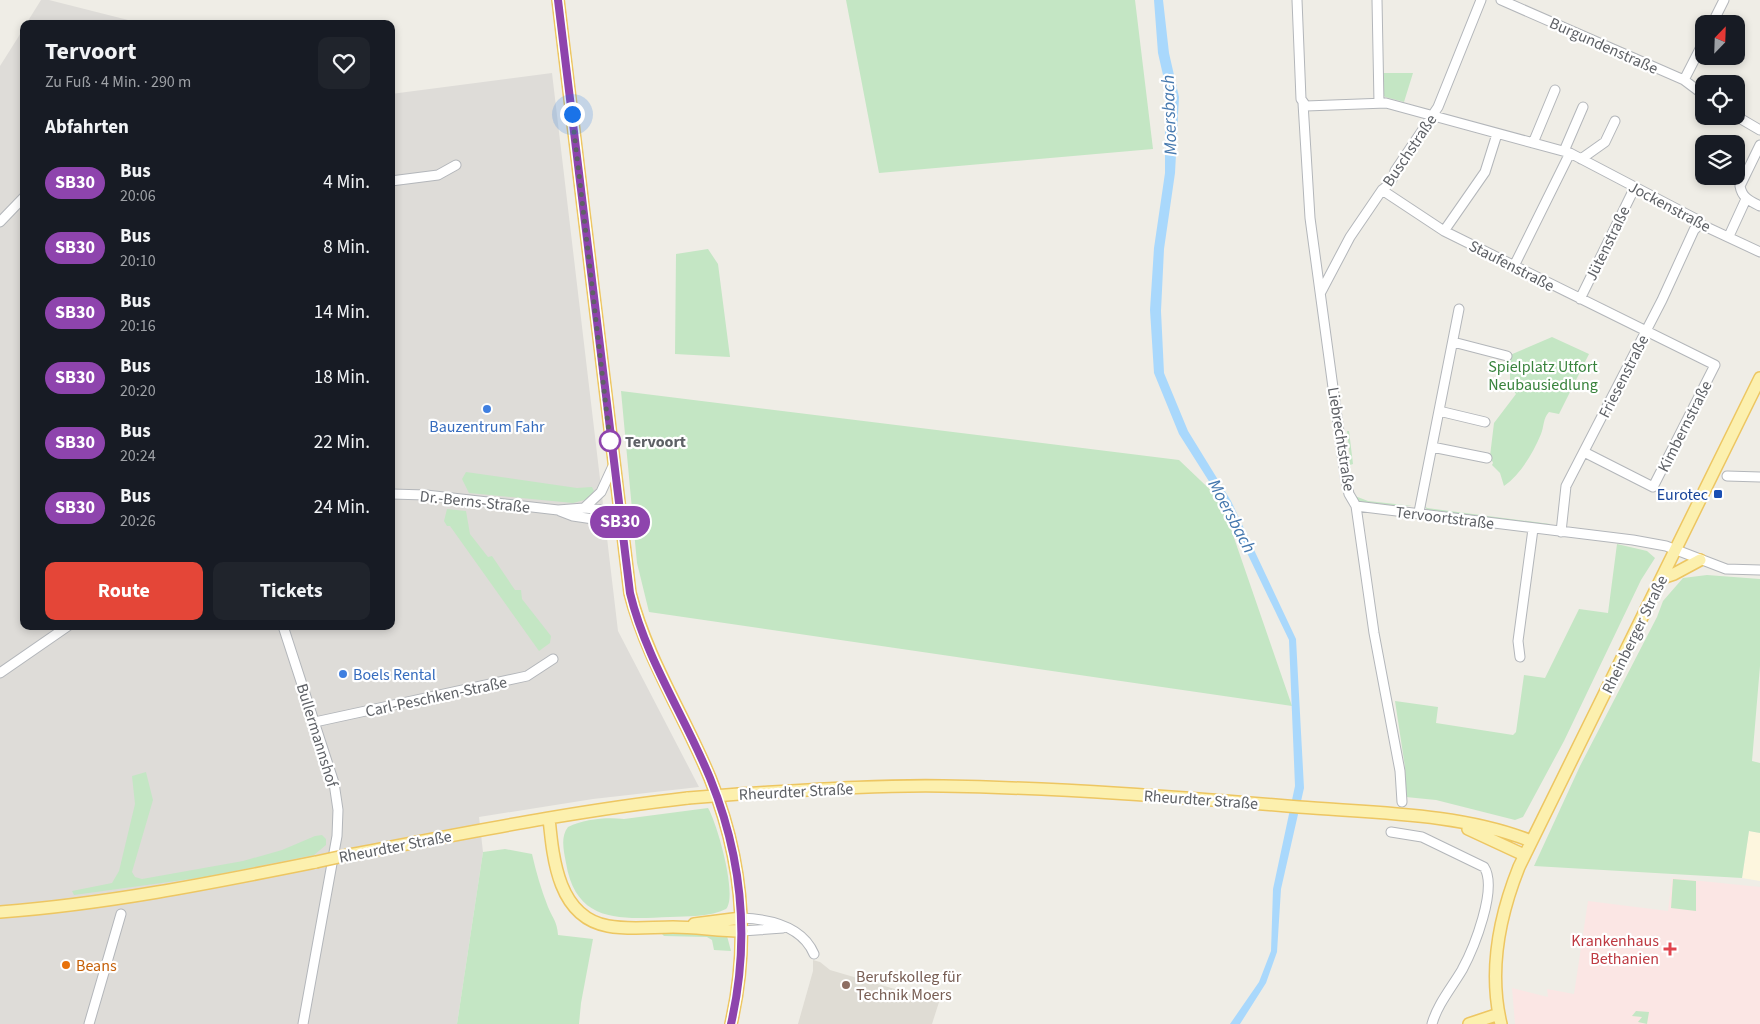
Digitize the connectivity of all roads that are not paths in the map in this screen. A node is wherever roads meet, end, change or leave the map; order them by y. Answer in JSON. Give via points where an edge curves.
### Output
{"nodes":[{"id":1,"x":558,"y":0,"type":"edge"},
{"id":2,"x":1297,"y":0,"type":"edge"},
{"id":3,"x":1377,"y":0,"type":"edge"},
{"id":4,"x":1481,"y":0,"type":"edge"},
{"id":5,"x":1501,"y":0,"type":"edge"},
{"id":6,"x":1724,"y":0,"type":"edge"},
{"id":7,"x":1716,"y":15,"type":"edge"},
{"id":8,"x":1695,"y":58,"type":"edge"},
{"id":9,"x":1684,"y":80,"type":"junction"},
{"id":10,"x":1695,"y":88,"type":"edge"},
{"id":11,"x":1555,"y":90,"type":"dead end"},
{"id":12,"x":1379,"y":102,"type":"junction"},
{"id":13,"x":1304,"y":104,"type":"junction"},
{"id":14,"x":1583,"y":107,"type":"dead end"},
{"id":15,"x":1433,"y":114,"type":"junction"},
{"id":16,"x":1615,"y":121,"type":"dead end"},
{"id":17,"x":1745,"y":121,"type":"edge"},
{"id":18,"x":1760,"y":130,"type":"edge"},
{"id":19,"x":1496,"y":134,"type":"junction"},
{"id":20,"x":1533,"y":143,"type":"junction"},
{"id":21,"x":1760,"y":145,"type":"edge"},
{"id":22,"x":1567,"y":152,"type":"junction"},
{"id":23,"x":1581,"y":159,"type":"junction"},
{"id":24,"x":456,"y":164,"type":"dead end"},
{"id":25,"x":1745,"y":168,"type":"edge"},
{"id":26,"x":395,"y":180,"type":"edge"},
{"id":27,"x":1740,"y":185,"type":"edge"},
{"id":28,"x":1635,"y":187,"type":"junction"},
{"id":29,"x":1382,"y":190,"type":"junction"},
{"id":30,"x":1746,"y":199,"type":"junction"},
{"id":31,"x":20,"y":201,"type":"edge"},
{"id":32,"x":1760,"y":206,"type":"edge"},
{"id":33,"x":0,"y":222,"type":"edge"},
{"id":34,"x":1700,"y":224,"type":"junction"},
{"id":35,"x":1444,"y":231,"type":"junction"},
{"id":36,"x":1729,"y":236,"type":"junction"},
{"id":37,"x":1760,"y":252,"type":"edge"},
{"id":38,"x":1514,"y":266,"type":"junction"},
{"id":39,"x":1321,"y":292,"type":"junction"},
{"id":40,"x":1580,"y":299,"type":"junction"},
{"id":41,"x":1459,"y":309,"type":"dead end"},
{"id":42,"x":1646,"y":331,"type":"junction"},
{"id":43,"x":1453,"y":342,"type":"junction"},
{"id":44,"x":1507,"y":356,"type":"dead end"},
{"id":45,"x":1760,"y":378,"type":"edge"},
{"id":46,"x":1439,"y":411,"type":"junction"},
{"id":47,"x":1485,"y":422,"type":"dead end"},
{"id":48,"x":1432,"y":447,"type":"junction"},
{"id":49,"x":1584,"y":452,"type":"junction"},
{"id":50,"x":1488,"y":458,"type":"dead end"},
{"id":51,"x":613,"y":466,"type":"junction"},
{"id":52,"x":1727,"y":476,"type":"dead end"},
{"id":53,"x":1760,"y":477,"type":"edge"},
{"id":54,"x":395,"y":494,"type":"edge"},
{"id":55,"x":1356,"y":506,"type":"junction"},
{"id":56,"x":584,"y":508,"type":"junction"},
{"id":57,"x":558,"y":510,"type":"junction"},
{"id":58,"x":618,"y":512,"type":"junction"},
{"id":59,"x":1419,"y":512,"type":"junction"},
{"id":60,"x":620,"y":523,"type":"junction"},
{"id":61,"x":1533,"y":528,"type":"junction"},
{"id":62,"x":1561,"y":532,"type":"junction"},
{"id":63,"x":1675,"y":550,"type":"junction"},
{"id":64,"x":1700,"y":560,"type":"junction"},
{"id":65,"x":1760,"y":570,"type":"edge"},
{"id":66,"x":1662,"y":578,"type":"junction"},
{"id":67,"x":62,"y":630,"type":"edge"},
{"id":68,"x":284,"y":630,"type":"edge"},
{"id":69,"x":1520,"y":658,"type":"dead end"},
{"id":70,"x":553,"y":659,"type":"dead end"},
{"id":71,"x":0,"y":673,"type":"edge"},
{"id":72,"x":315,"y":722,"type":"junction"},
{"id":73,"x":1402,"y":802,"type":"dead end"},
{"id":74,"x":549,"y":818,"type":"junction"},
{"id":75,"x":1450,"y":822,"type":"junction"},
{"id":76,"x":1391,"y":832,"type":"dead end"},
{"id":77,"x":1531,"y":841,"type":"junction"},
{"id":78,"x":1524,"y":855,"type":"junction"},
{"id":79,"x":0,"y":912,"type":"edge"},
{"id":80,"x":121,"y":914,"type":"dead end"},
{"id":81,"x":741,"y":918,"type":"junction"},
{"id":82,"x":676,"y":927,"type":"junction"},
{"id":83,"x":785,"y":927,"type":"junction"},
{"id":84,"x":742,"y":931,"type":"junction"},
{"id":85,"x":814,"y":954,"type":"dead end"},
{"id":86,"x":1500,"y":1019,"type":"edge"},
{"id":87,"x":89,"y":1024,"type":"edge"},
{"id":88,"x":303,"y":1024,"type":"edge"},
{"id":89,"x":731,"y":1024,"type":"edge"},
{"id":90,"x":1432,"y":1024,"type":"edge"},
{"id":91,"x":1469,"y":1024,"type":"edge"}],
"edges":[{"from":1,"to":51,"type":"main road"},
{"from":2,"to":13,"type":"street","name":"Liebrechtstraße"},
{"from":3,"to":12,"type":"street"},
{"from":4,"to":15,"type":"street","name":"Buschstraße"},
{"from":5,"to":9,"type":"street","name":"Burgundenstraße"},
{"from":6,"to":7,"type":"street"},
{"from":8,"to":9,"type":"street"},
{"from":9,"to":10,"type":"street","name":"Burgundenstraße"},
{"from":11,"to":20,"type":"street"},
{"from":12,"to":13,"type":"street","name":"Jockenstraße"},
{"from":12,"to":15,"type":"street","name":"Jockenstraße"},
{"from":13,"to":39,"type":"street","name":"Liebrechtstraße","via":[[1310,218]]},
{"from":14,"to":22,"type":"street"},
{"from":15,"to":19,"type":"street","name":"Jockenstraße"},
{"from":15,"to":29,"type":"street","name":"Buschstraße","via":[[1394,170],[1388,186]]},
{"from":16,"to":23,"type":"street","via":[[1605,142]]},
{"from":17,"to":18,"type":"street"},
{"from":19,"to":20,"type":"street","name":"Jockenstraße"},
{"from":19,"to":35,"type":"street","via":[[1485,172]]},
{"from":20,"to":22,"type":"street","name":"Jockenstraße"},
{"from":21,"to":25,"type":"street"},
{"from":22,"to":23,"type":"street","name":"Jockenstraße"},
{"from":22,"to":38,"type":"street"},
{"from":23,"to":28,"type":"street","name":"Jockenstraße"},
{"from":24,"to":26,"type":"street","via":[[438,175]]},
{"from":27,"to":30,"type":"street"},
{"from":28,"to":34,"type":"street","name":"Jockenstraße"},
{"from":28,"to":40,"type":"street","name":"Jütenstraße"},
{"from":29,"to":35,"type":"street","name":"Staufenstraße"},
{"from":29,"to":39,"type":"street","name":"Buschstraße","via":[[1350,237]]},
{"from":30,"to":32,"type":"street"},
{"from":30,"to":36,"type":"street"},
{"from":31,"to":33,"type":"street"},
{"from":34,"to":36,"type":"street","name":"Jockenstraße"},
{"from":34,"to":42,"type":"street","name":"Friesenstraße","via":[[1694,230]]},
{"from":35,"to":38,"type":"street","name":"Staufenstraße"},
{"from":36,"to":37,"type":"street","name":"Jockenstraße"},
{"from":38,"to":40,"type":"street","name":"Staufenstraße"},
{"from":39,"to":55,"type":"street","name":"Liebrechtstraße","via":[[1345,476]]},
{"from":40,"to":42,"type":"street","name":"Staufenstraße"},
{"from":41,"to":43,"type":"street"},
{"from":42,"to":49,"type":"street","name":"Friesenstraße"},
{"from":42,"to":49,"type":"street","name":"Kimbernstraße","via":[[1715,365],[1699,399],[1653,487]]},
{"from":43,"to":44,"type":"street"},
{"from":43,"to":46,"type":"street"},
{"from":45,"to":63,"type":"main road","name":"Rheinberger Straße"},
{"from":46,"to":47,"type":"street"},
{"from":46,"to":48,"type":"street"},
{"from":48,"to":50,"type":"street"},
{"from":48,"to":59,"type":"street"},
{"from":49,"to":62,"type":"street","name":"Friesenstraße","via":[[1566,486]]},
{"from":51,"to":56,"type":"street","via":[[600,492]]},
{"from":51,"to":58,"type":"main road"},
{"from":52,"to":53,"type":"street"},
{"from":54,"to":57,"type":"street","name":"Dr.-Berns-Straße"},
{"from":55,"to":59,"type":"street","name":"Tervoortstraße"},
{"from":55,"to":73,"type":"street","name":"Liebrechtstraße","via":[[1376,642],[1400,770]]},
{"from":56,"to":57,"type":"street","name":"Dr.-Berns-Straße"},
{"from":56,"to":58,"type":"street","name":"Dr.-Berns-Straße"},
{"from":57,"to":60,"type":"street","name":"Dr.-Berns-Straße","via":[[573,516]]},
{"from":58,"to":60,"type":"main road"},
{"from":59,"to":61,"type":"street","name":"Tervoortstraße"},
{"from":60,"to":81,"type":"main road","via":[[630,593],[640,629],[725,817],[737,869]]},
{"from":61,"to":62,"type":"street","name":"Tervoortstraße"},
{"from":61,"to":69,"type":"street","via":[[1518,641]]},
{"from":62,"to":63,"type":"street","name":"Tervoortstraße","via":[[1634,540]]},
{"from":63,"to":64,"type":"street","name":"Tervoortstraße"},
{"from":63,"to":66,"type":"main road","name":"Rheinberger Straße"},
{"from":64,"to":65,"type":"street","name":"Tervoortstraße","via":[[1726,569]]},
{"from":64,"to":66,"type":"main road"},
{"from":66,"to":77,"type":"main road","name":"Rheinberger Straße"},
{"from":67,"to":71,"type":"street"},
{"from":68,"to":72,"type":"street","name":"Bullermannshof"},
{"from":70,"to":72,"type":"street","name":"Carl-Peschken-Straße","via":[[527,676]]},
{"from":72,"to":88,"type":"street","name":"Bullermannshof","via":[[334,783],[337,827]]},
{"from":74,"to":75,"type":"main road","name":"Rheurdter Straße","bridge":true,"via":[[688,798],[866,787],[941,786],[1142,795],[1320,808]]},
{"from":74,"to":79,"type":"main road","name":"Rheurdter Straße","bridge":true,"via":[[198,886],[103,901]]},
{"from":74,"to":82,"type":"main road","via":[[553,860],[564,892],[577,910],[590,920],[607,926]]},
{"from":75,"to":77,"type":"main road","name":"Rheurdter Straße","via":[[1485,826]]},
{"from":75,"to":78,"type":"main road","name":"Rheurdter Straße","via":[[1493,838]]},
{"from":76,"to":90,"type":"street","via":[[1422,837],[1478,864],[1488,873],[1489,888],[1475,939]]},
{"from":77,"to":78,"type":"main road","name":"Rheinberger Straße"},
{"from":78,"to":86,"type":"main road","name":"Rheinberger Straße","via":[[1510,890],[1495,954]]},
{"from":80,"to":87,"type":"street"},
{"from":81,"to":82,"type":"main road"},
{"from":81,"to":83,"type":"street"},
{"from":81,"to":84,"type":"main road"},
{"from":82,"to":84,"type":"main road"},
{"from":83,"to":84,"type":"street"},
{"from":83,"to":85,"type":"street","via":[[806,940]]},
{"from":84,"to":89,"type":"main road","via":[[739,989]]},
{"from":86,"to":91,"type":"main road"}]}
